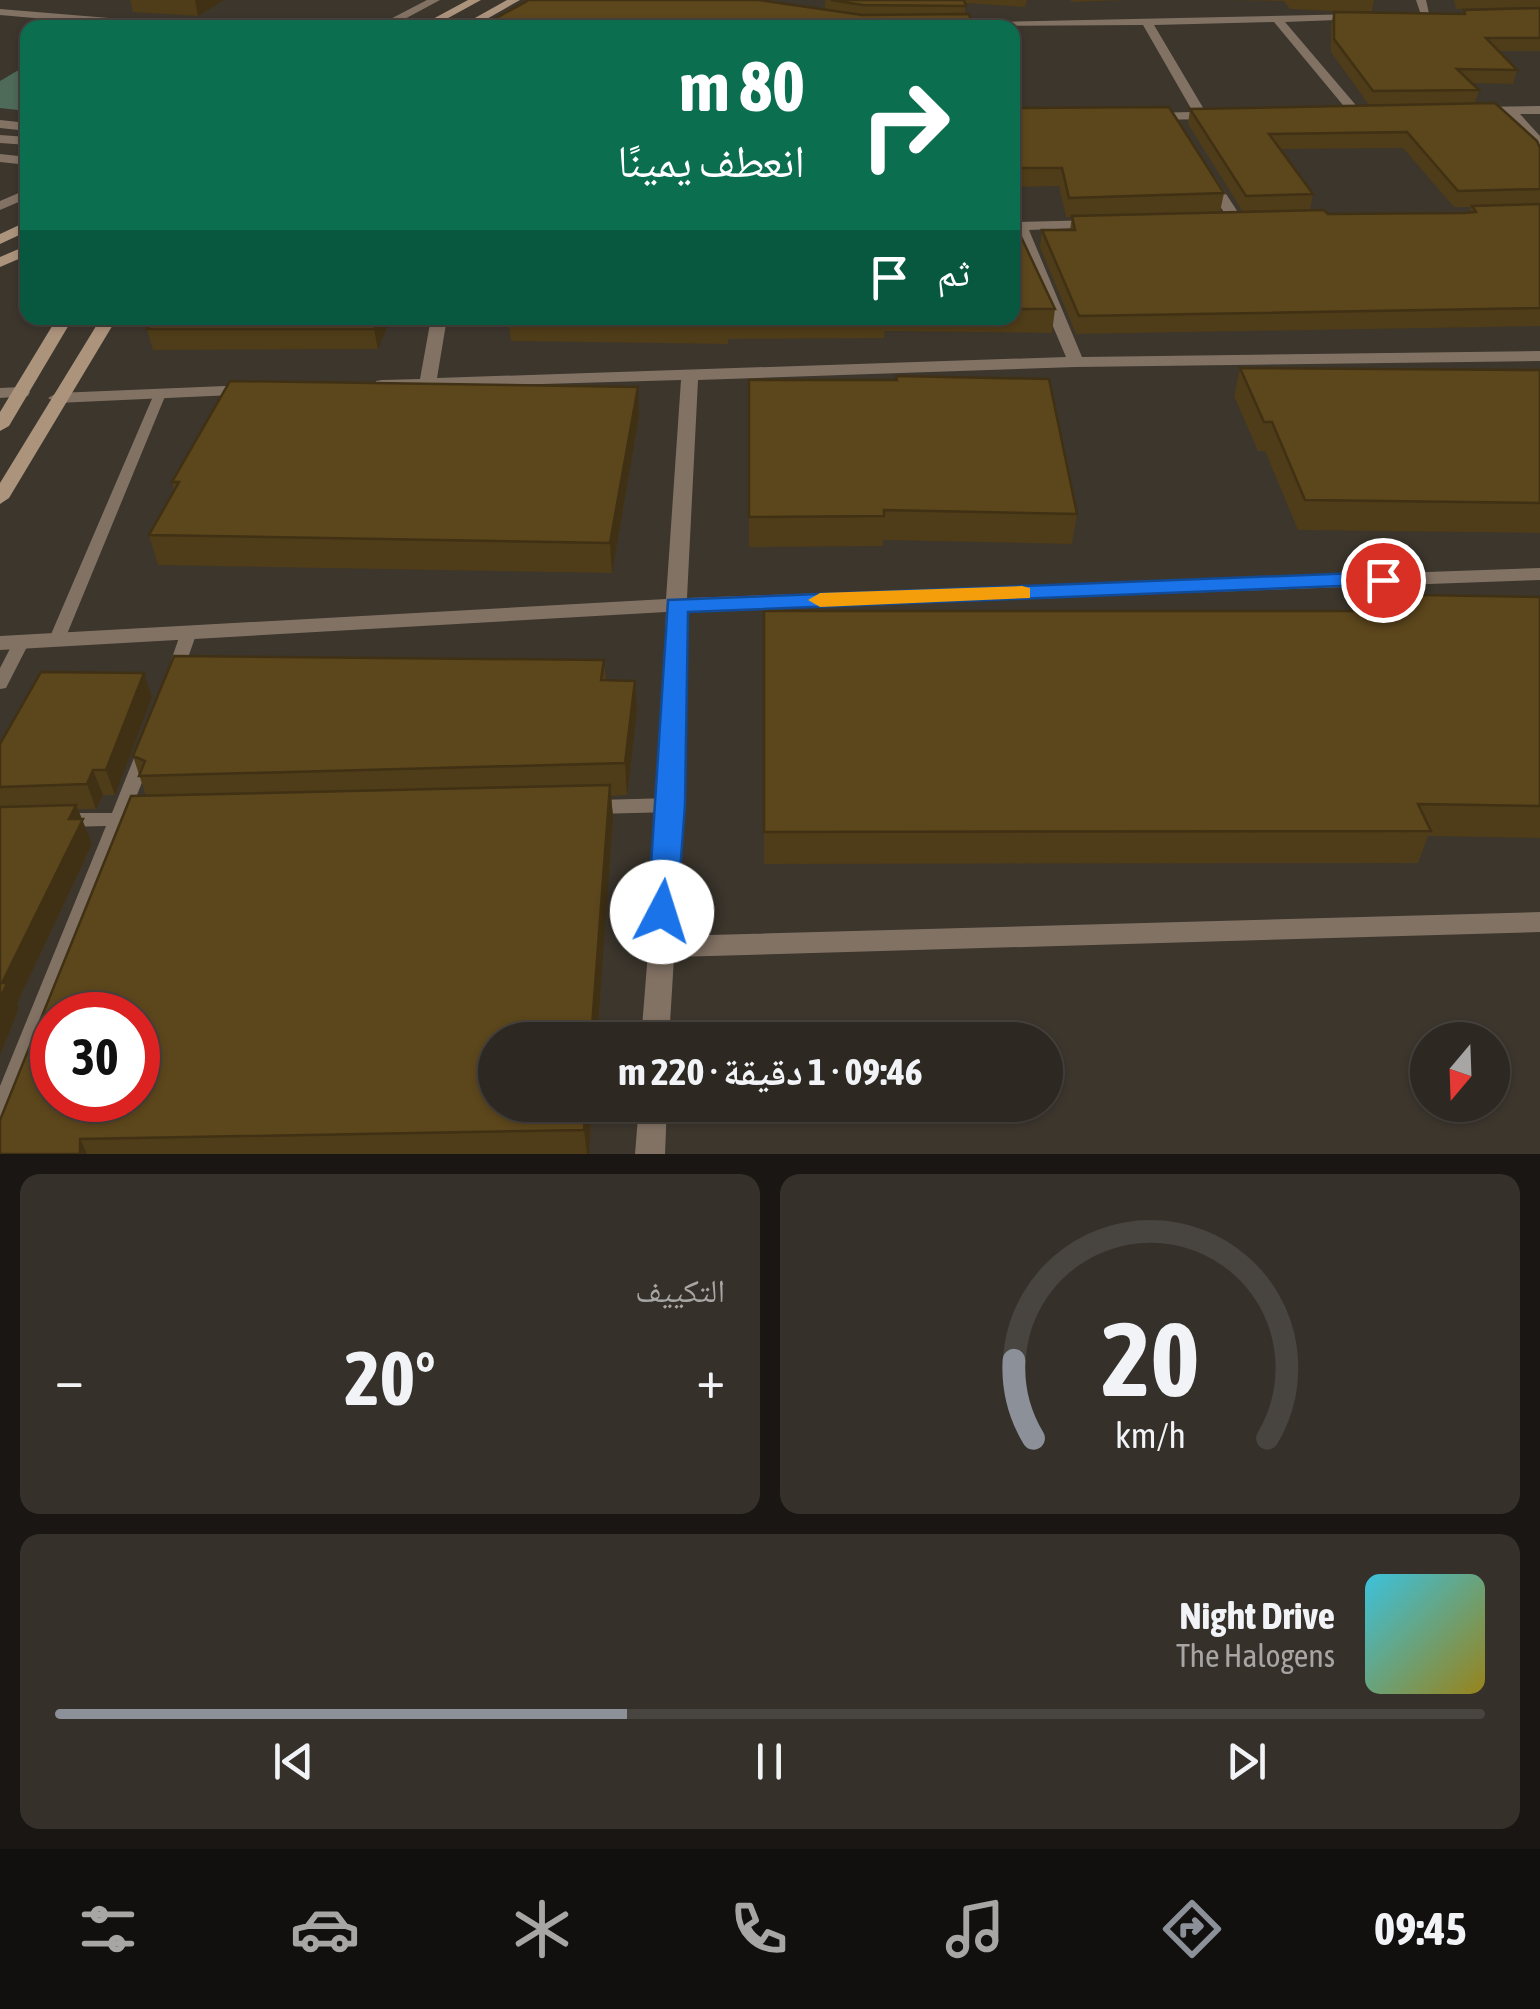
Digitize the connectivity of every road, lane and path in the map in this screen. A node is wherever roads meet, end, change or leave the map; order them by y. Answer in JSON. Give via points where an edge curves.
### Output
{"nodes":[{"id":1,"x":434,"y":0,"type":"edge"},
{"id":2,"x":476,"y":0,"type":"edge"},
{"id":3,"x":516,"y":0,"type":"edge"},
{"id":4,"x":1421,"y":0,"type":"edge"},
{"id":5,"x":0,"y":12,"type":"edge"},
{"id":6,"x":1408,"y":16,"type":"edge"},
{"id":7,"x":1426,"y":16,"type":"junction"},
{"id":8,"x":1446,"y":16,"type":"edge"},
{"id":9,"x":1370,"y":17,"type":"edge"},
{"id":10,"x":1277,"y":19,"type":"junction"},
{"id":11,"x":97,"y":20,"type":"edge"},
{"id":12,"x":394,"y":20,"type":"edge"},
{"id":13,"x":437,"y":20,"type":"edge"},
{"id":14,"x":477,"y":20,"type":"edge"},
{"id":15,"x":1146,"y":22,"type":"junction"},
{"id":16,"x":1020,"y":25,"type":"edge"},
{"id":17,"x":1540,"y":110,"type":"edge"},
{"id":18,"x":1471,"y":111,"type":"edge"},
{"id":19,"x":1510,"y":111,"type":"junction"},
{"id":20,"x":1376,"y":112,"type":"edge"},
{"id":21,"x":1337,"y":113,"type":"edge"},
{"id":22,"x":1356,"y":113,"type":"junction"},
{"id":23,"x":1240,"y":114,"type":"edge"},
{"id":24,"x":1170,"y":115,"type":"junction"},
{"id":25,"x":1201,"y":115,"type":"junction"},
{"id":26,"x":1131,"y":116,"type":"edge"},
{"id":27,"x":1180,"y":130,"type":"edge"},
{"id":28,"x":1540,"y":144,"type":"edge"},
{"id":29,"x":1198,"y":160,"type":"edge"},
{"id":30,"x":1236,"y":220,"type":"junction"},
{"id":31,"x":1255,"y":220,"type":"edge"},
{"id":32,"x":1216,"y":221,"type":"edge"},
{"id":33,"x":1118,"y":223,"type":"edge"},
{"id":34,"x":1020,"y":226,"type":"edge"},
{"id":35,"x":1020,"y":235,"type":"edge"},
{"id":36,"x":61,"y":325,"type":"edge"},
{"id":37,"x":105,"y":325,"type":"edge"},
{"id":38,"x":438,"y":325,"type":"edge"},
{"id":39,"x":1540,"y":356,"type":"edge"},
{"id":40,"x":1076,"y":362,"type":"junction"},
{"id":41,"x":690,"y":377,"type":"junction"},
{"id":42,"x":428,"y":383,"type":"junction"},
{"id":43,"x":371,"y":385,"type":"edge"},
{"id":44,"x":275,"y":389,"type":"edge"},
{"id":45,"x":22,"y":392,"type":"junction"},
{"id":46,"x":0,"y":393,"type":"edge"},
{"id":47,"x":160,"y":394,"type":"junction"},
{"id":48,"x":57,"y":398,"type":"junction"},
{"id":49,"x":0,"y":426,"type":"edge"},
{"id":50,"x":0,"y":498,"type":"edge"},
{"id":51,"x":1540,"y":574,"type":"edge"},
{"id":52,"x":676,"y":605,"type":"junction"},
{"id":53,"x":190,"y":632,"type":"junction"},
{"id":54,"x":57,"y":639,"type":"junction"},
{"id":55,"x":11,"y":642,"type":"edge"},
{"id":56,"x":0,"y":684,"type":"edge"},
{"id":57,"x":169,"y":688,"type":"edge"},
{"id":58,"x":155,"y":726,"type":"edge"},
{"id":59,"x":672,"y":805,"type":"junction"},
{"id":60,"x":573,"y":808,"type":"edge"},
{"id":61,"x":160,"y":818,"type":"edge"},
{"id":62,"x":120,"y":819,"type":"junction"},
{"id":63,"x":52,"y":821,"type":"edge"},
{"id":64,"x":1540,"y":922,"type":"edge"},
{"id":65,"x":660,"y":947,"type":"junction"},
{"id":66,"x":657,"y":1022,"type":"edge"},
{"id":67,"x":0,"y":1112,"type":"edge"},
{"id":68,"x":651,"y":1122,"type":"edge"},
{"id":69,"x":650,"y":1154,"type":"edge"}],
"edges":[{"from":1,"to":12,"type":"street"},
{"from":2,"to":13,"type":"main road"},
{"from":3,"to":14,"type":"main road"},
{"from":4,"to":7,"type":"street"},
{"from":5,"to":11,"type":"street"},
{"from":6,"to":7,"type":"street"},
{"from":7,"to":8,"type":"street"},
{"from":9,"to":10,"type":"street"},
{"from":10,"to":15,"type":"street"},
{"from":10,"to":22,"type":"street"},
{"from":15,"to":16,"type":"street"},
{"from":15,"to":25,"type":"street"},
{"from":17,"to":19,"type":"street"},
{"from":18,"to":19,"type":"street"},
{"from":19,"to":28,"type":"street"},
{"from":20,"to":22,"type":"street"},
{"from":21,"to":22,"type":"street"},
{"from":23,"to":25,"type":"street"},
{"from":24,"to":25,"type":"street"},
{"from":24,"to":26,"type":"street"},
{"from":24,"to":27,"type":"street"},
{"from":29,"to":30,"type":"street"},
{"from":30,"to":31,"type":"street"},
{"from":30,"to":32,"type":"street"},
{"from":33,"to":34,"type":"street"},
{"from":35,"to":40,"type":"street"},
{"from":36,"to":45,"type":"main road"},
{"from":37,"to":48,"type":"main road"},
{"from":38,"to":42,"type":"street"},
{"from":39,"to":40,"type":"street"},
{"from":40,"to":41,"type":"street"},
{"from":41,"to":42,"type":"street"},
{"from":41,"to":52,"type":"street"},
{"from":42,"to":43,"type":"street"},
{"from":44,"to":47,"type":"street"},
{"from":45,"to":46,"type":"street"},
{"from":45,"to":49,"type":"main road"},
{"from":47,"to":48,"type":"street"},
{"from":47,"to":54,"type":"lane"},
{"from":48,"to":50,"type":"main road"},
{"from":51,"to":52,"type":"street"},
{"from":52,"to":53,"type":"street"},
{"from":52,"to":59,"type":"street"},
{"from":53,"to":54,"type":"street"},
{"from":53,"to":57,"type":"lane"},
{"from":54,"to":55,"type":"street"},
{"from":55,"to":56,"type":"lane"},
{"from":58,"to":62,"type":"lane"},
{"from":59,"to":60,"type":"lane"},
{"from":59,"to":65,"type":"street"},
{"from":61,"to":62,"type":"lane"},
{"from":62,"to":63,"type":"lane"},
{"from":62,"to":67,"type":"lane"},
{"from":64,"to":65,"type":"street"},
{"from":65,"to":66,"type":"street"},
{"from":68,"to":69,"type":"street"}]}
